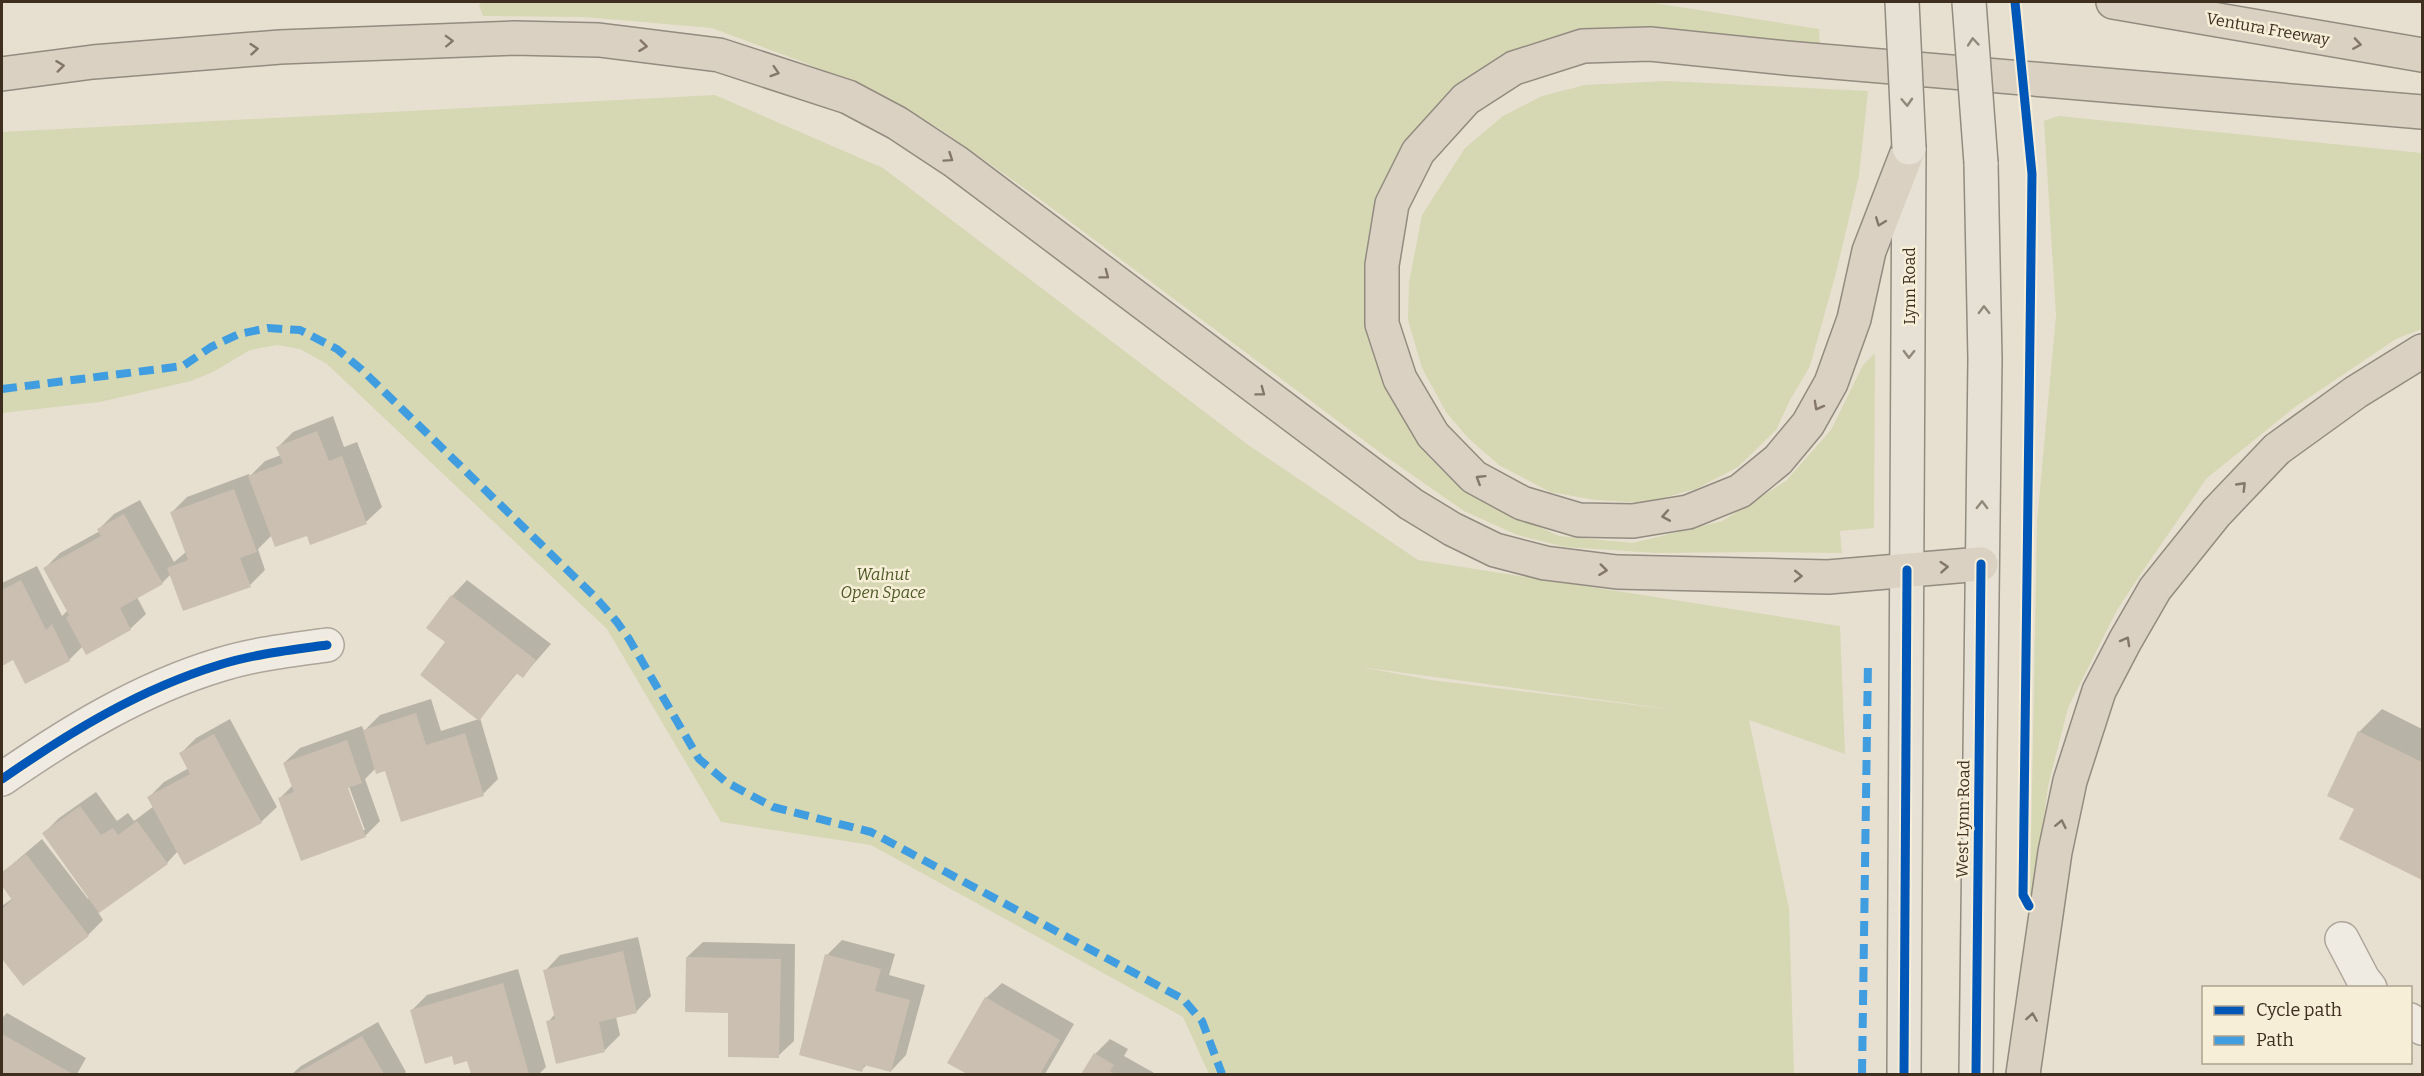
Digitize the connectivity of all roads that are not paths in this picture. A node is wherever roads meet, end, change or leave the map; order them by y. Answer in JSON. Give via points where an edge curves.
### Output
{"nodes":[{"id":1,"x":1902,"y":2,"type":"edge"},
{"id":2,"x":1970,"y":2,"type":"edge"},
{"id":3,"x":2113,"y":2,"type":"edge"},
{"id":4,"x":2422,"y":55,"type":"edge"},
{"id":5,"x":2,"y":74,"type":"edge"},
{"id":6,"x":2422,"y":112,"type":"edge"},
{"id":7,"x":1909,"y":148,"type":"junction"},
{"id":8,"x":2422,"y":351,"type":"edge"},
{"id":9,"x":1981,"y":564,"type":"junction"},
{"id":10,"x":1907,"y":570,"type":"junction"},
{"id":11,"x":327,"y":645,"type":"dead end"},
{"id":12,"x":2,"y":778,"type":"edge"},
{"id":13,"x":2342,"y":939,"type":"dead end"},
{"id":14,"x":2369,"y":986,"type":"edge"},
{"id":15,"x":1904,"y":1074,"type":"edge"},
{"id":16,"x":1976,"y":1074,"type":"edge"},
{"id":17,"x":2023,"y":1074,"type":"edge"}],
"edges":[{"from":1,"to":7,"type":"main road","name":"Lynn Road","one_way":true,"bridge":true},
{"from":9,"to":2,"type":"main road","one_way":true,"bridge":true,"via":[[1985,359],[1982,163]]},
{"from":3,"to":4,"type":"highway","name":"Ventura Freeway","one_way":true},
{"from":5,"to":10,"type":"highway","one_way":true,"via":[[93,62],[280,47],[514,38],[599,40],[719,56],[848,97],[897,123],[956,162],[1411,504],[1495,550],[1545,563],[1617,572],[1828,577]]},
{"from":7,"to":6,"type":"highway","one_way":true,"via":[[1869,251],[1854,319],[1830,383],[1808,424],[1779,460],[1740,491],[1688,512],[1633,521],[1579,520],[1522,503],[1474,477],[1433,435],[1400,379],[1382,324],[1382,265],[1392,204],[1418,152],[1466,99],[1514,68],[1583,46],[1692,47]]},
{"from":7,"to":10,"type":"main road","name":"Lynn Road","one_way":true},
{"from":17,"to":8,"type":"highway","one_way":true,"via":[[2055,852],[2070,781],[2099,691],[2125,642],[2155,589],[2216,513],[2277,449]]},
{"from":10,"to":9,"type":"highway","one_way":true},
{"from":9,"to":16,"type":"main road","name":"West Lynn Road"},
{"from":10,"to":15,"type":"main road"},
{"from":11,"to":12,"type":"street","via":[[220,664],[175,681],[115,707]]},
{"from":13,"to":14,"type":"street"}]}
